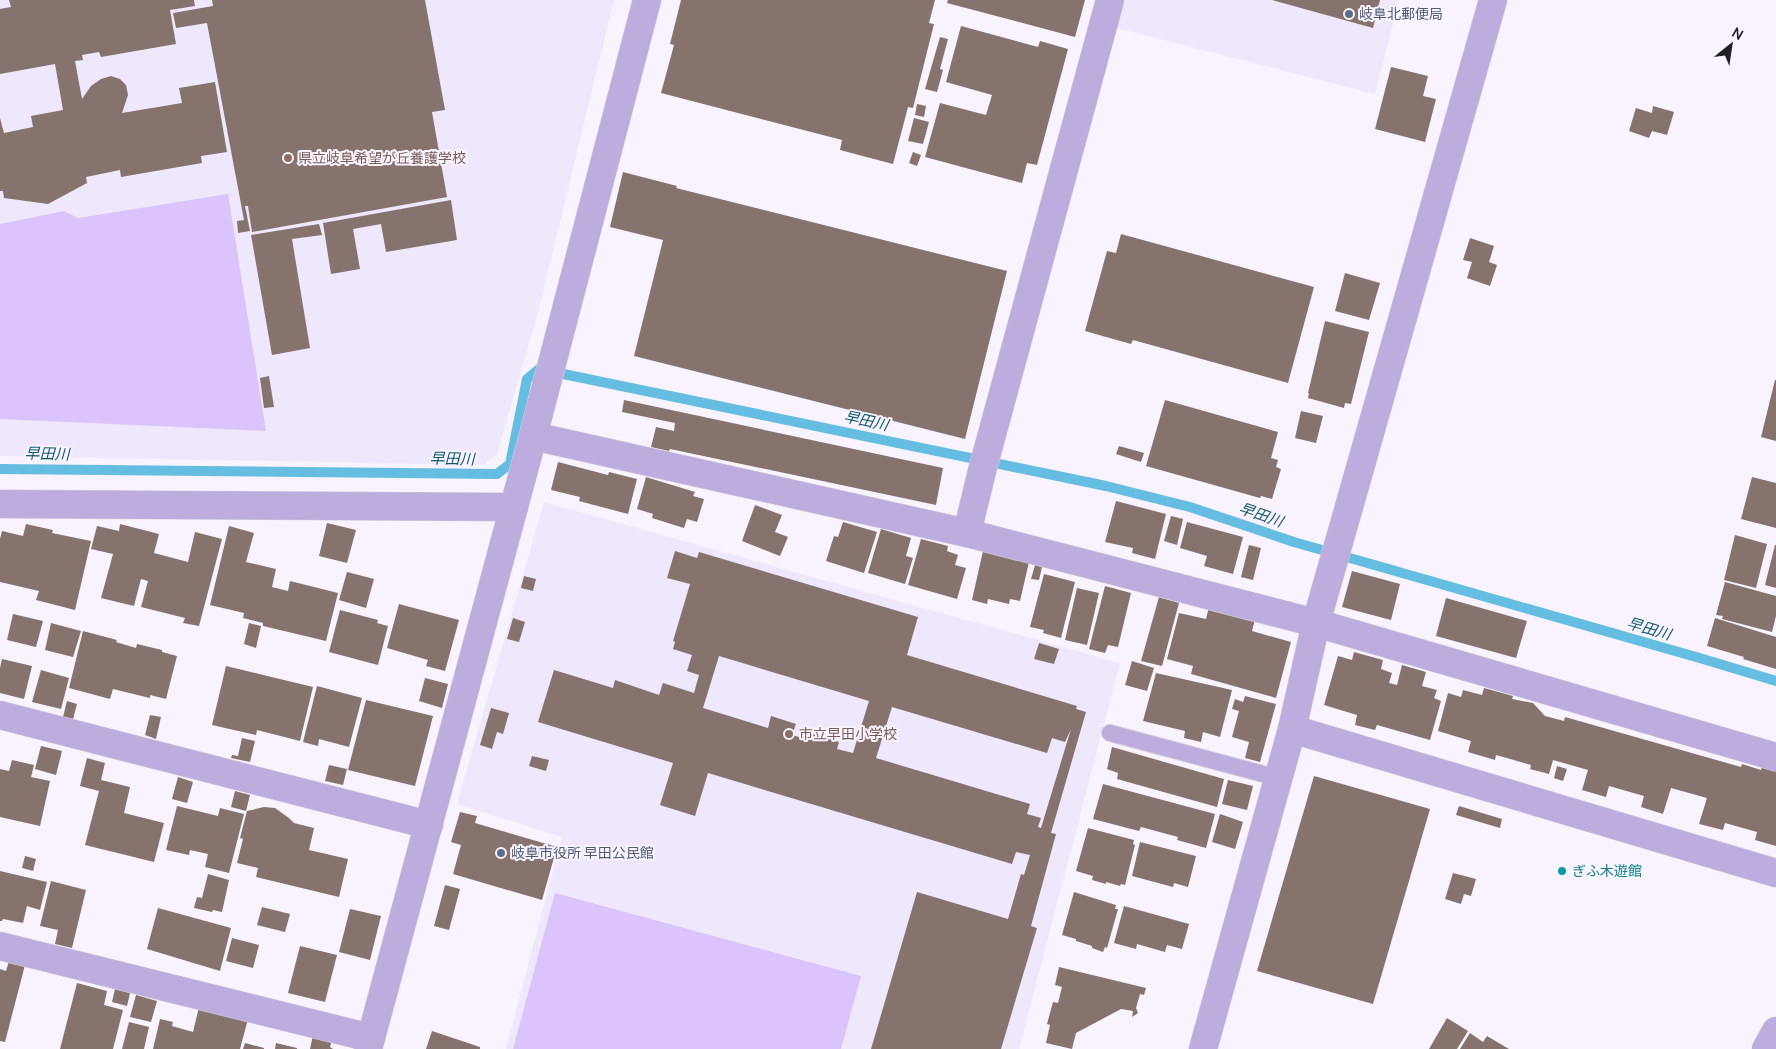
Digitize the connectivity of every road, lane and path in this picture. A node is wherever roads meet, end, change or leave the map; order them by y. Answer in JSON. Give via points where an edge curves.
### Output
{"nodes":[{"id":1,"x":647,"y":0,"type":"edge"},
{"id":2,"x":1110,"y":0,"type":"edge"},
{"id":3,"x":1493,"y":0,"type":"edge"},
{"id":4,"x":533,"y":436,"type":"junction"},
{"id":5,"x":0,"y":504,"type":"edge"},
{"id":6,"x":514,"y":507,"type":"junction"},
{"id":7,"x":967,"y":533,"type":"junction"},
{"id":8,"x":1316,"y":623,"type":"junction"},
{"id":9,"x":0,"y":715,"type":"edge"},
{"id":10,"x":1292,"y":728,"type":"junction"},
{"id":11,"x":1110,"y":733,"type":"dead end"},
{"id":12,"x":1776,"y":757,"type":"edge"},
{"id":13,"x":1278,"y":778,"type":"junction"},
{"id":14,"x":429,"y":825,"type":"junction"},
{"id":15,"x":1776,"y":873,"type":"edge"},
{"id":16,"x":0,"y":946,"type":"edge"},
{"id":17,"x":1776,"y":1031,"type":"edge"},
{"id":18,"x":370,"y":1044,"type":"edge"},
{"id":19,"x":1203,"y":1049,"type":"edge"},
{"id":20,"x":1766,"y":1049,"type":"edge"}],
"edges":[{"from":1,"to":4,"type":"street"},
{"from":2,"to":7,"type":"street"},
{"from":3,"to":8,"type":"street"},
{"from":4,"to":6,"type":"street"},
{"from":4,"to":7,"type":"street"},
{"from":5,"to":6,"type":"street"},
{"from":6,"to":14,"type":"street"},
{"from":7,"to":8,"type":"street"},
{"from":8,"to":10,"type":"street"},
{"from":8,"to":12,"type":"street"},
{"from":9,"to":14,"type":"street"},
{"from":10,"to":13,"type":"street"},
{"from":10,"to":15,"type":"street"},
{"from":11,"to":13,"type":"lane"},
{"from":13,"to":19,"type":"street"},
{"from":14,"to":18,"type":"street"},
{"from":16,"to":18,"type":"street"},
{"from":17,"to":20,"type":"street"}]}
